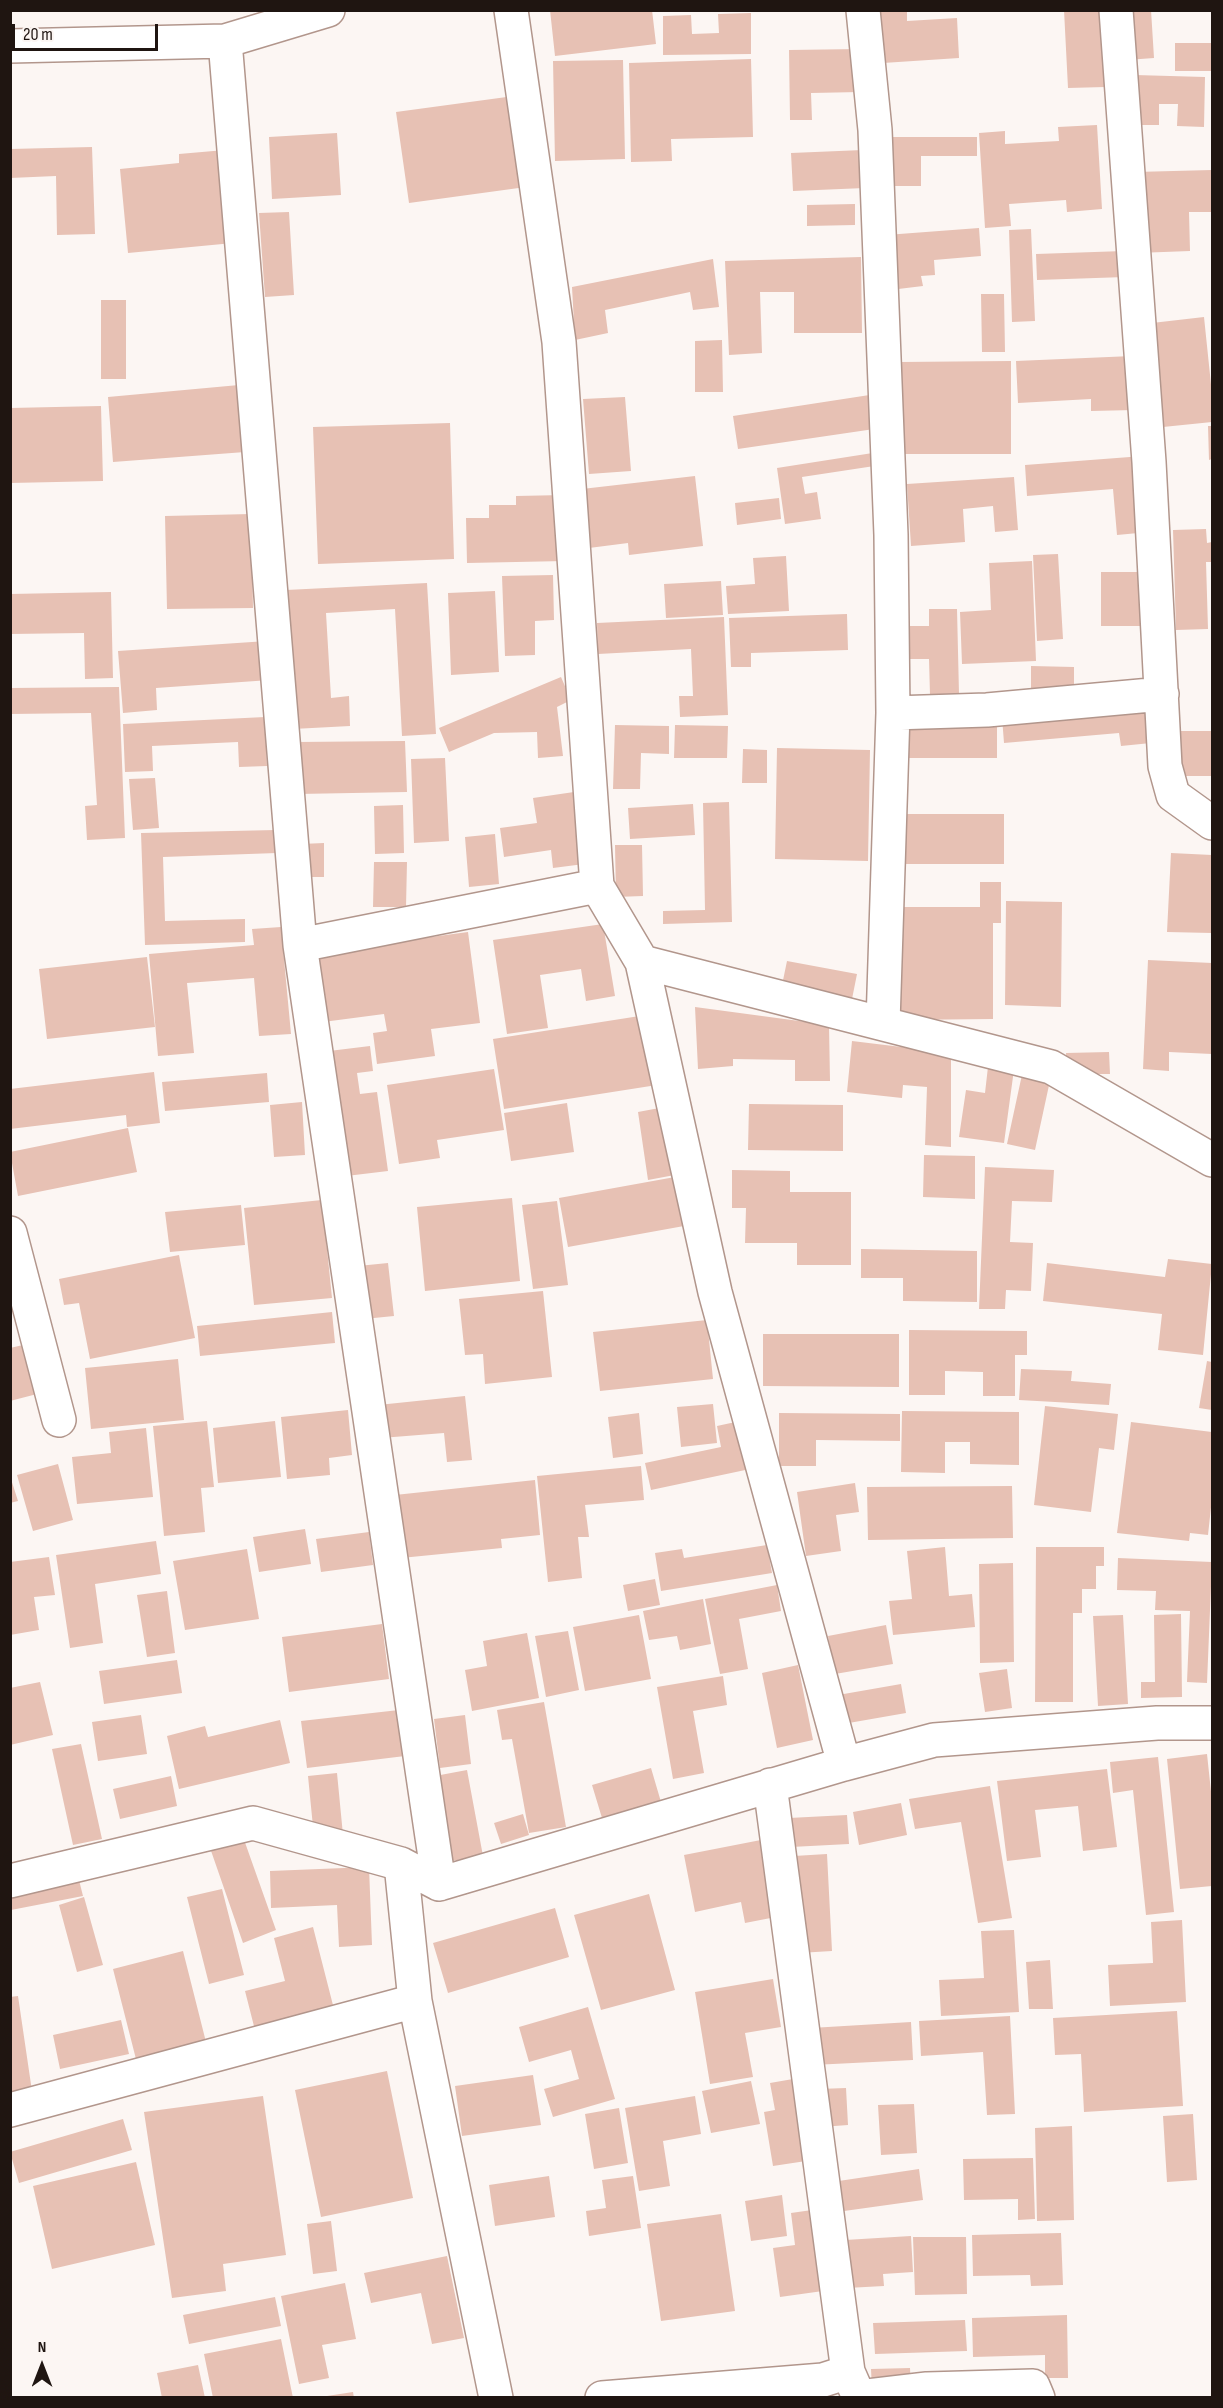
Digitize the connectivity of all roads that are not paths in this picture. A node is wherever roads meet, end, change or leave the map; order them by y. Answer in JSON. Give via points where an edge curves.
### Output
{"nodes":[{"id":1,"x":511,"y":10,"type":"edge"},
{"id":2,"x":863,"y":10,"type":"edge"},
{"id":3,"x":1116,"y":10,"type":"edge"},
{"id":4,"x":313,"y":12,"type":"edge"},
{"id":5,"x":225,"y":41,"type":"junction"},
{"id":6,"x":10,"y":46,"type":"edge"},
{"id":7,"x":1162,"y":694,"type":"junction"},
{"id":8,"x":893,"y":712,"type":"junction"},
{"id":9,"x":1212,"y":823,"type":"edge"},
{"id":10,"x":597,"y":886,"type":"junction"},
{"id":11,"x":300,"y":945,"type":"junction"},
{"id":12,"x":642,"y":962,"type":"junction"},
{"id":13,"x":883,"y":1023,"type":"junction"},
{"id":14,"x":1212,"y":1160,"type":"edge"},
{"id":15,"x":10,"y":1233,"type":"edge"},
{"id":16,"x":60,"y":1420,"type":"dead end"},
{"id":17,"x":1212,"y":1723,"type":"edge"},
{"id":18,"x":844,"y":1764,"type":"junction"},
{"id":19,"x":770,"y":1785,"type":"junction"},
{"id":20,"x":402,"y":1864,"type":"junction"},
{"id":21,"x":10,"y":1881,"type":"edge"},
{"id":22,"x":440,"y":1884,"type":"junction"},
{"id":23,"x":415,"y":2001,"type":"junction"},
{"id":24,"x":10,"y":2110,"type":"edge"},
{"id":25,"x":848,"y":2372,"type":"junction"},
{"id":26,"x":496,"y":2397,"type":"edge"},
{"id":27,"x":602,"y":2397,"type":"edge"},
{"id":28,"x":1038,"y":2397,"type":"edge"}],
"edges":[{"from":1,"to":10,"type":"street","via":[[559,342]]},
{"from":2,"to":8,"type":"street","via":[[875,130],[891,535]]},
{"from":3,"to":7,"type":"street"},
{"from":4,"to":5,"type":"street"},
{"from":5,"to":6,"type":"street"},
{"from":5,"to":11,"type":"street"},
{"from":7,"to":8,"type":"street","via":[[987,710]]},
{"from":7,"to":9,"type":"street","via":[[1166,766],[1173,795]]},
{"from":8,"to":13,"type":"street"},
{"from":10,"to":11,"type":"street"},
{"from":10,"to":12,"type":"street"},
{"from":11,"to":22,"type":"street"},
{"from":12,"to":13,"type":"street"},
{"from":12,"to":18,"type":"street","via":[[716,1292]]},
{"from":13,"to":14,"type":"street","via":[[1052,1067]]},
{"from":15,"to":16,"type":"street"},
{"from":17,"to":18,"type":"street","via":[[934,1740]]},
{"from":18,"to":19,"type":"street"},
{"from":19,"to":22,"type":"street"},
{"from":19,"to":25,"type":"street"},
{"from":20,"to":21,"type":"street","via":[[254,1822]]},
{"from":20,"to":22,"type":"street"},
{"from":20,"to":23,"type":"street"},
{"from":23,"to":24,"type":"street"},
{"from":23,"to":26,"type":"street"},
{"from":25,"to":27,"type":"street","via":[[824,2380]]},
{"from":25,"to":28,"type":"street","via":[[860,2397],[927,2389],[1033,2386]]}]}
